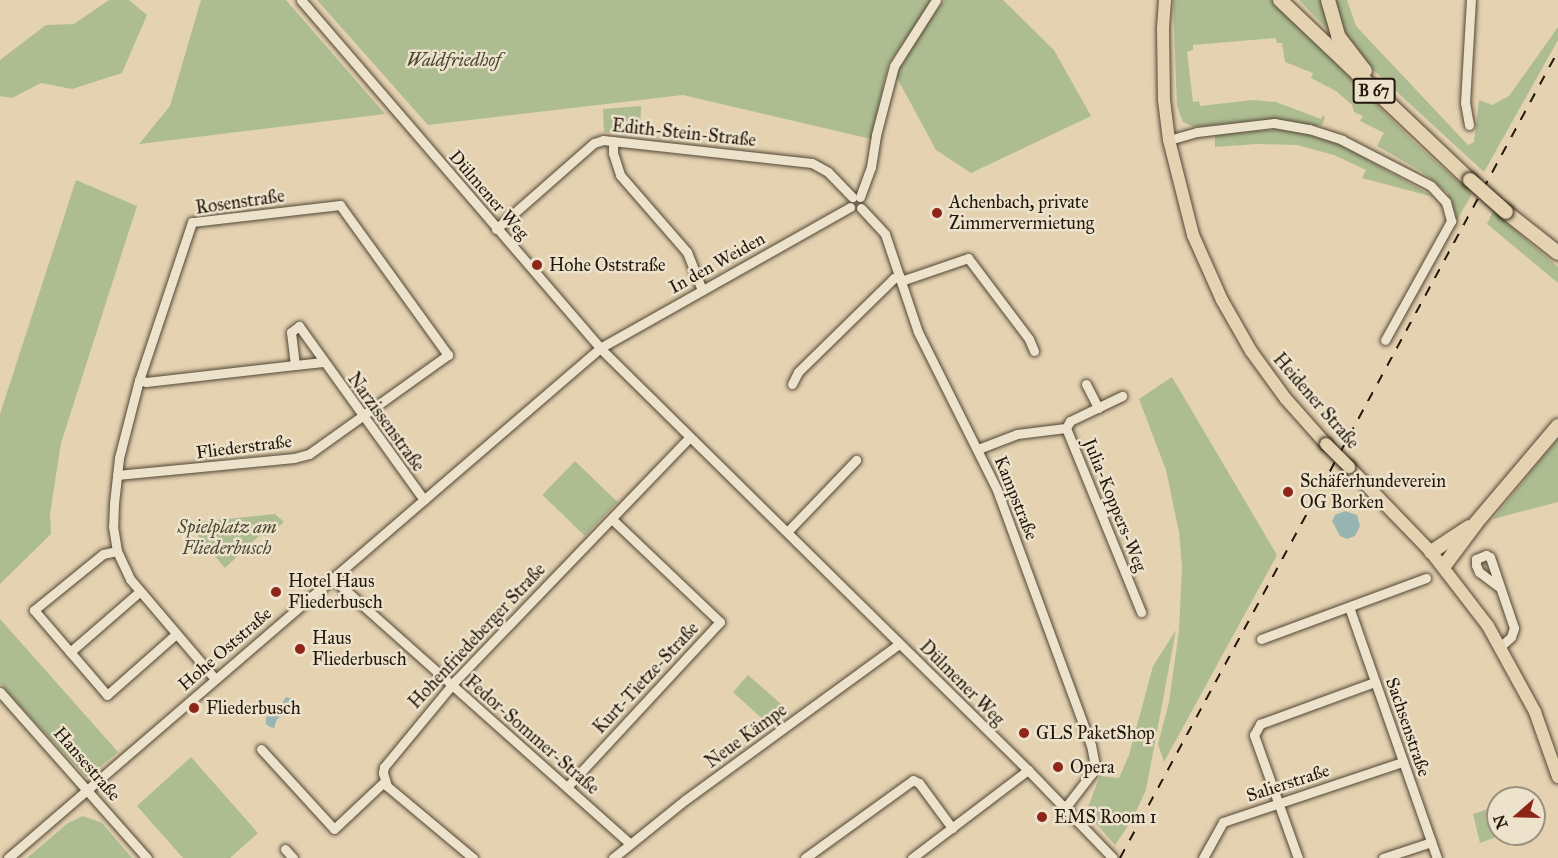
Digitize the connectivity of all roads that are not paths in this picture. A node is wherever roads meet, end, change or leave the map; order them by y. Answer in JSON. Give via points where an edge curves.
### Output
{"nodes":[{"id":1,"x":301,"y":0,"type":"edge"},
{"id":2,"x":936,"y":0,"type":"edge"},
{"id":3,"x":1165,"y":0,"type":"edge"},
{"id":4,"x":1280,"y":0,"type":"edge"},
{"id":5,"x":1291,"y":0,"type":"edge"},
{"id":6,"x":1328,"y":0,"type":"edge"},
{"id":7,"x":1471,"y":0,"type":"edge"},
{"id":8,"x":1365,"y":71,"type":"junction"},
{"id":9,"x":1469,"y":124,"type":"dead end"},
{"id":10,"x":1169,"y":140,"type":"junction"},
{"id":11,"x":613,"y":141,"type":"junction"},
{"id":12,"x":1472,"y":176,"type":"junction"},
{"id":13,"x":854,"y":200,"type":"junction"},
{"id":14,"x":496,"y":229,"type":"junction"},
{"id":15,"x":1557,"y":250,"type":"edge"},
{"id":16,"x":901,"y":278,"type":"junction"},
{"id":17,"x":702,"y":290,"type":"junction"},
{"id":18,"x":1385,"y":339,"type":"dead end"},
{"id":19,"x":600,"y":348,"type":"junction"},
{"id":20,"x":1034,"y":351,"type":"dead end"},
{"id":21,"x":323,"y":362,"type":"junction"},
{"id":22,"x":295,"y":364,"type":"junction"},
{"id":23,"x":139,"y":380,"type":"junction"},
{"id":24,"x":792,"y":384,"type":"dead end"},
{"id":25,"x":1086,"y":384,"type":"dead end"},
{"id":26,"x":1122,"y":396,"type":"dead end"},
{"id":27,"x":1098,"y":408,"type":"junction"},
{"id":28,"x":362,"y":416,"type":"junction"},
{"id":29,"x":1558,"y":426,"type":"edge"},
{"id":30,"x":1066,"y":428,"type":"junction"},
{"id":31,"x":690,"y":437,"type":"junction"},
{"id":32,"x":978,"y":449,"type":"junction"},
{"id":33,"x":856,"y":460,"type":"dead end"},
{"id":34,"x":117,"y":475,"type":"junction"},
{"id":35,"x":424,"y":500,"type":"junction"},
{"id":36,"x":612,"y":519,"type":"junction"},
{"id":37,"x":1476,"y":523,"type":"junction"},
{"id":38,"x":787,"y":532,"type":"junction"},
{"id":39,"x":117,"y":551,"type":"junction"},
{"id":40,"x":1431,"y":552,"type":"junction"},
{"id":41,"x":1443,"y":566,"type":"junction"},
{"id":42,"x":1426,"y":578,"type":"dead end"},
{"id":43,"x":333,"y":579,"type":"junction"},
{"id":44,"x":1499,"y":587,"type":"dead end"},
{"id":45,"x":140,"y":592,"type":"junction"},
{"id":46,"x":1349,"y":607,"type":"junction"},
{"id":47,"x":1142,"y":612,"type":"dead end"},
{"id":48,"x":176,"y":634,"type":"junction"},
{"id":49,"x":1261,"y":639,"type":"dead end"},
{"id":50,"x":899,"y":644,"type":"junction"},
{"id":51,"x":1501,"y":646,"type":"junction"},
{"id":52,"x":70,"y":652,"type":"junction"},
{"id":53,"x":215,"y":679,"type":"junction"},
{"id":54,"x":1376,"y":682,"type":"junction"},
{"id":55,"x":452,"y":686,"type":"junction"},
{"id":56,"x":0,"y":692,"type":"edge"},
{"id":57,"x":261,"y":749,"type":"dead end"},
{"id":58,"x":1402,"y":762,"type":"junction"},
{"id":59,"x":1028,"y":770,"type":"junction"},
{"id":60,"x":1558,"y":777,"type":"edge"},
{"id":61,"x":385,"y":781,"type":"junction"},
{"id":62,"x":567,"y":787,"type":"junction"},
{"id":63,"x":88,"y":790,"type":"junction"},
{"id":64,"x":1279,"y":804,"type":"junction"},
{"id":65,"x":1065,"y":808,"type":"junction"},
{"id":66,"x":952,"y":828,"type":"junction"},
{"id":67,"x":1431,"y":842,"type":"junction"},
{"id":68,"x":629,"y":843,"type":"junction"},
{"id":69,"x":285,"y":849,"type":"dead end"},
{"id":70,"x":8,"y":858,"type":"edge"},
{"id":71,"x":147,"y":858,"type":"edge"},
{"id":72,"x":293,"y":858,"type":"edge"},
{"id":73,"x":473,"y":858,"type":"edge"},
{"id":74,"x":613,"y":858,"type":"edge"},
{"id":75,"x":805,"y":858,"type":"edge"},
{"id":76,"x":912,"y":858,"type":"edge"},
{"id":77,"x":1113,"y":858,"type":"edge"},
{"id":78,"x":1203,"y":858,"type":"edge"},
{"id":79,"x":1298,"y":858,"type":"edge"},
{"id":80,"x":1383,"y":858,"type":"edge"},
{"id":81,"x":1437,"y":858,"type":"edge"}],
"edges":[{"from":1,"to":14,"type":"street","name":"Dülmener Weg"},
{"from":2,"to":13,"type":"street","via":[[894,66],[871,167]]},
{"from":3,"to":10,"type":"main road","name":"Heidener Straße","via":[[1163,79]]},
{"from":4,"to":12,"type":"highway","number":"B 67"},
{"from":5,"to":8,"type":"highway","number":"B 67"},
{"from":6,"to":8,"type":"highway","via":[[1338,36]]},
{"from":7,"to":9,"type":"street","via":[[1465,104]]},
{"from":8,"to":12,"type":"highway","number":"B 67"},
{"from":10,"to":18,"type":"street","via":[[1197,132],[1274,123],[1309,129],[1342,140],[1431,186],[1446,202],[1451,221]]},
{"from":10,"to":40,"type":"main road","name":"Heidener Straße","bridge":true,"via":[[1193,235],[1222,300],[1272,380],[1326,444]]},
{"from":11,"to":13,"type":"street","name":"Edith-Stein-Straße","via":[[812,163],[828,172]]},
{"from":11,"to":14,"type":"street","name":"Edith-Stein-Straße","via":[[594,143]]},
{"from":11,"to":17,"type":"street","via":[[612,153],[620,176],[687,252]]},
{"from":12,"to":15,"type":"highway","number":"B 67"},
{"from":13,"to":16,"type":"street","name":"Kampstraße","via":[[863,202],[861,208],[885,234]]},
{"from":13,"to":17,"type":"street","name":"In den Weiden"},
{"from":14,"to":19,"type":"street","name":"Dülmener Weg"},
{"from":16,"to":20,"type":"street","via":[[968,258]]},
{"from":16,"to":24,"type":"street","via":[[894,278],[798,372]]},
{"from":16,"to":32,"type":"street","name":"Kampstraße","via":[[918,332]]},
{"from":17,"to":19,"type":"street","name":"In den Weiden"},
{"from":19,"to":31,"type":"street","name":"Dülmener Weg"},
{"from":19,"to":35,"type":"street","name":"Hohe Oststraße"},
{"from":21,"to":22,"type":"street"},
{"from":21,"to":22,"type":"street","name":"Narzissenstraße","via":[[299,326],[291,332]]},
{"from":21,"to":28,"type":"street","name":"Narzissenstraße"},
{"from":22,"to":23,"type":"street"},
{"from":23,"to":28,"type":"street","name":"Rosenstraße","via":[[192,222],[340,205],[448,354]]},
{"from":23,"to":34,"type":"street","name":"Rosenstraße"},
{"from":25,"to":27,"type":"street"},
{"from":26,"to":27,"type":"street"},
{"from":27,"to":30,"type":"street","via":[[1070,421]]},
{"from":28,"to":34,"type":"street","name":"Fliederstraße","via":[[309,454],[294,458]]},
{"from":28,"to":35,"type":"street","name":"Narzissenstraße"},
{"from":29,"to":37,"type":"highway"},
{"from":30,"to":32,"type":"street","name":"Julia-Koppers-Weg","via":[[1017,434]]},
{"from":30,"to":47,"type":"street","name":"Julia-Koppers-Weg"},
{"from":31,"to":36,"type":"street","name":"Hohenfriedeberger Straße"},
{"from":31,"to":38,"type":"street","name":"Dülmener Weg"},
{"from":32,"to":65,"type":"street","name":"Kampstraße","via":[[997,490],[1091,745],[1095,765],[1092,773]]},
{"from":33,"to":38,"type":"street"},
{"from":34,"to":39,"type":"street","name":"Rosenstraße","via":[[113,526]]},
{"from":35,"to":43,"type":"street","name":"Hohe Oststraße"},
{"from":36,"to":55,"type":"street","name":"Hohenfriedeberger Straße"},
{"from":36,"to":62,"type":"street","name":"Kurt-Tietze-Straße","via":[[720,622]]},
{"from":37,"to":40,"type":"highway"},
{"from":37,"to":41,"type":"highway"},
{"from":38,"to":50,"type":"street","name":"Dülmener Weg"},
{"from":39,"to":45,"type":"street","name":"Rosenstraße"},
{"from":39,"to":52,"type":"street","via":[[103,554],[34,610]]},
{"from":40,"to":41,"type":"main road","name":"Heidener Straße"},
{"from":41,"to":51,"type":"main road","name":"Heidener Straße"},
{"from":42,"to":46,"type":"street"},
{"from":43,"to":53,"type":"street","name":"Hohe Oststraße"},
{"from":43,"to":55,"type":"street","name":"Fedor-Sommer-Straße"},
{"from":44,"to":51,"type":"street","via":[[1514,628]]},
{"from":45,"to":48,"type":"street","name":"Rosenstraße"},
{"from":45,"to":52,"type":"street"},
{"from":46,"to":49,"type":"street"},
{"from":46,"to":54,"type":"street","name":"Sachsenstraße"},
{"from":48,"to":52,"type":"street","via":[[107,695]]},
{"from":48,"to":53,"type":"street","name":"Rosenstraße"},
{"from":50,"to":59,"type":"street","name":"Dülmener Weg"},
{"from":50,"to":68,"type":"street","name":"Neue Kämpe"},
{"from":51,"to":60,"type":"main road","name":"Heidener Straße","via":[[1534,712]]},
{"from":53,"to":63,"type":"street","name":"Hohe Oststraße"},
{"from":54,"to":58,"type":"street","name":"Sachsenstraße"},
{"from":54,"to":64,"type":"street","via":[[1260,724],[1254,735]]},
{"from":55,"to":61,"type":"street","name":"Hohenfriedeberger Straße","via":[[384,767]]},
{"from":55,"to":62,"type":"street","name":"Fedor-Sommer-Straße"},
{"from":56,"to":63,"type":"street","name":"Hansestraße"},
{"from":57,"to":61,"type":"street","via":[[334,829]]},
{"from":58,"to":64,"type":"street","name":"Salierstraße"},
{"from":58,"to":67,"type":"street","name":"Sachsenstraße"},
{"from":59,"to":65,"type":"street","name":"Dülmener Weg"},
{"from":59,"to":66,"type":"street"},
{"from":61,"to":73,"type":"street"},
{"from":62,"to":68,"type":"street","name":"Fedor-Sommer-Straße"},
{"from":63,"to":70,"type":"street","name":"Hohe Oststraße"},
{"from":63,"to":71,"type":"street","name":"Hansestraße"},
{"from":64,"to":78,"type":"street","name":"Salierstraße","via":[[1223,822]]},
{"from":64,"to":79,"type":"street"},
{"from":65,"to":77,"type":"street","name":"Dülmener Weg"},
{"from":66,"to":75,"type":"street","via":[[913,780]]},
{"from":66,"to":76,"type":"street"},
{"from":67,"to":80,"type":"street"},
{"from":67,"to":81,"type":"street","name":"Sachsenstraße"},
{"from":68,"to":74,"type":"street","name":"Neue Kämpe"},
{"from":69,"to":72,"type":"street"}]}
